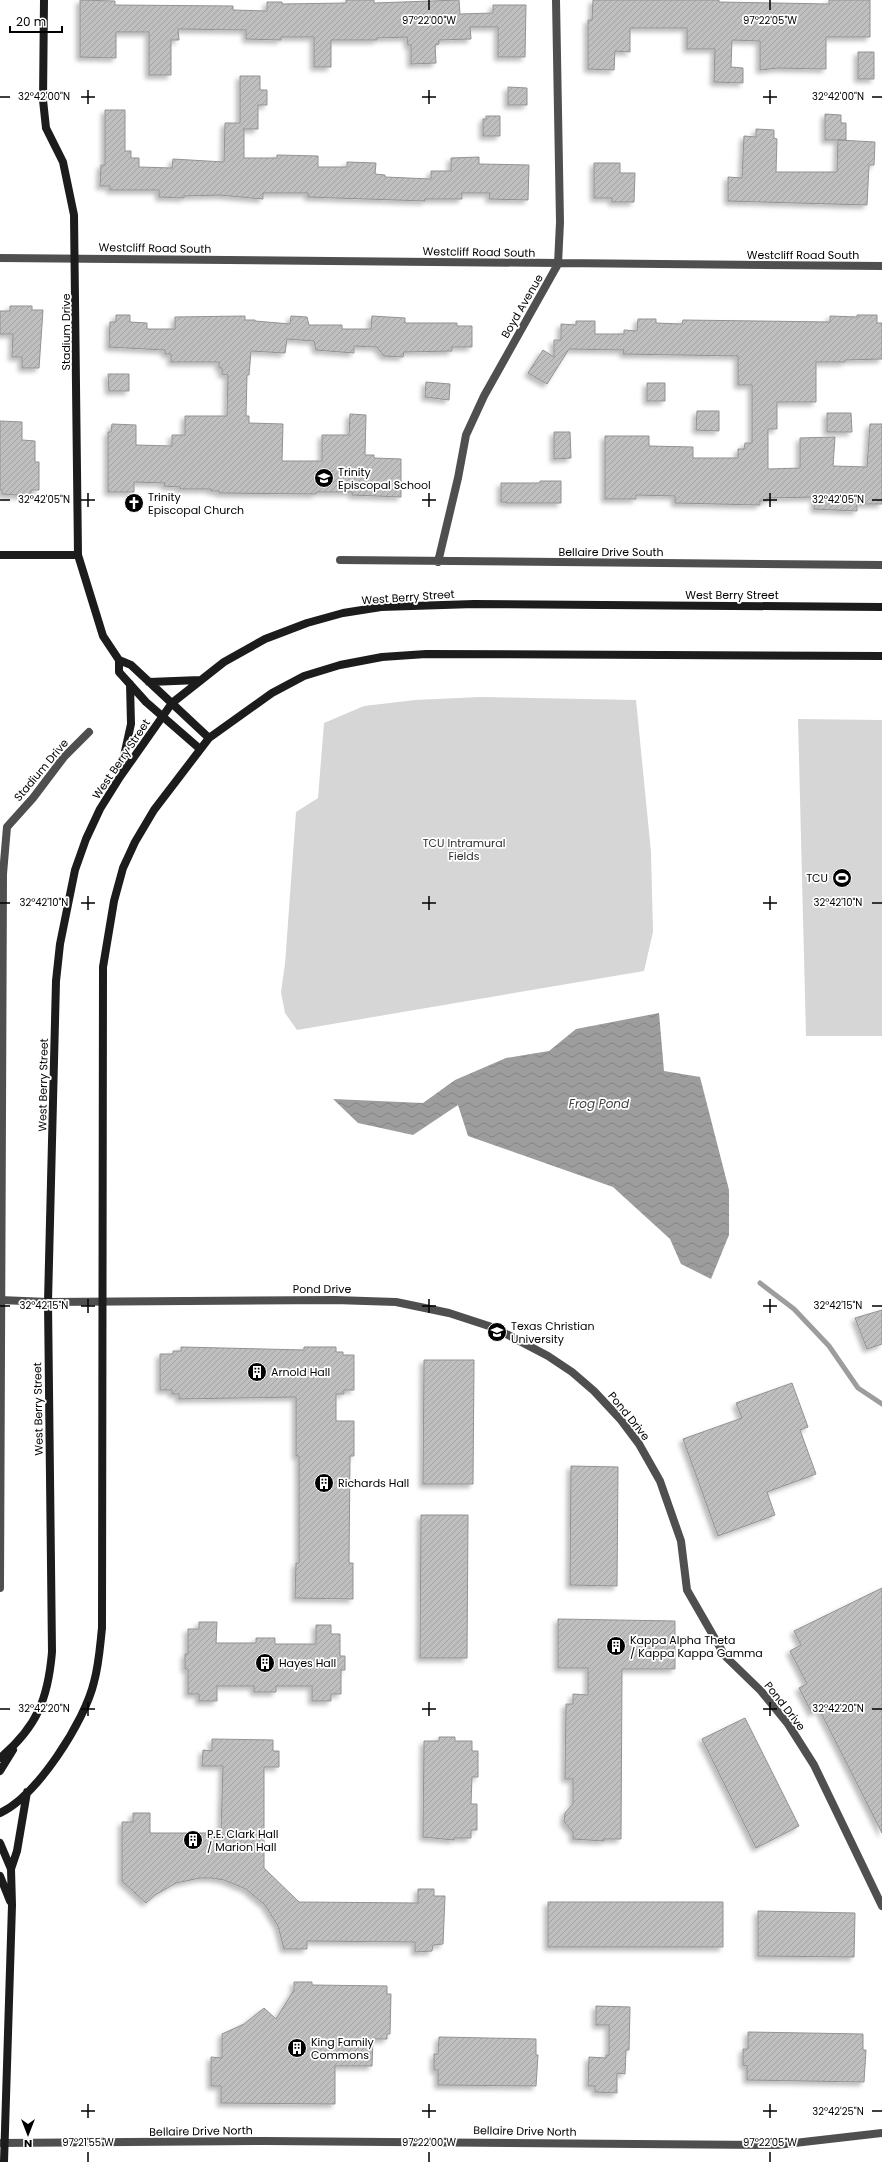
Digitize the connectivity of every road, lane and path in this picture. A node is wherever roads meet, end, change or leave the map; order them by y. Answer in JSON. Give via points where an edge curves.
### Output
{"nodes":[{"id":1,"x":44,"y":0,"type":"edge"},
{"id":2,"x":556,"y":0,"type":"edge"},
{"id":3,"x":0,"y":258,"type":"edge"},
{"id":4,"x":76,"y":258,"type":"junction"},
{"id":5,"x":558,"y":264,"type":"junction"},
{"id":6,"x":882,"y":266,"type":"edge"},
{"id":7,"x":0,"y":555,"type":"edge"},
{"id":8,"x":78,"y":555,"type":"junction"},
{"id":9,"x":340,"y":560,"type":"dead end"},
{"id":10,"x":438,"y":562,"type":"junction"},
{"id":11,"x":882,"y":565,"type":"edge"},
{"id":12,"x":882,"y":607,"type":"edge"},
{"id":13,"x":882,"y":656,"type":"edge"},
{"id":14,"x":119,"y":660,"type":"junction"},
{"id":15,"x":200,"y":680,"type":"junction"},
{"id":16,"x":149,"y":682,"type":"junction"},
{"id":17,"x":130,"y":684,"type":"junction"},
{"id":18,"x":172,"y":703,"type":"junction"},
{"id":19,"x":163,"y":716,"type":"junction"},
{"id":20,"x":89,"y":732,"type":"dead end"},
{"id":21,"x":209,"y":738,"type":"junction"},
{"id":22,"x":200,"y":749,"type":"junction"},
{"id":23,"x":120,"y":777,"type":"junction"},
{"id":24,"x":1,"y":1300,"type":"edge"},
{"id":25,"x":101,"y":1301,"type":"junction"},
{"id":26,"x":48,"y":1302,"type":"junction"},
{"id":27,"x":0,"y":1588,"type":"edge"},
{"id":28,"x":17,"y":1744,"type":"junction"},
{"id":29,"x":0,"y":1758,"type":"edge"},
{"id":30,"x":0,"y":1771,"type":"edge"},
{"id":31,"x":27,"y":1792,"type":"junction"},
{"id":32,"x":0,"y":1813,"type":"edge"},
{"id":33,"x":0,"y":1843,"type":"edge"},
{"id":34,"x":11,"y":1869,"type":"junction"},
{"id":35,"x":0,"y":1876,"type":"edge"},
{"id":36,"x":12,"y":1905,"type":"junction"},
{"id":37,"x":882,"y":1906,"type":"edge"},
{"id":38,"x":882,"y":2133,"type":"edge"},
{"id":39,"x":2,"y":2143,"type":"edge"},
{"id":40,"x":4,"y":2162,"type":"edge"}],
"edges":[{"from":1,"to":4,"type":"main road","name":"Stadium Drive","via":[[43,100],[46,128],[63,162],[74,215]]},
{"from":2,"to":5,"type":"street","name":"Boyd Avenue","via":[[560,222]]},
{"from":3,"to":4,"type":"street","name":"Westcliff Road South"},
{"from":4,"to":5,"type":"street","name":"Westcliff Road South"},
{"from":4,"to":8,"type":"main road","name":"Stadium Drive"},
{"from":5,"to":6,"type":"street","name":"Westcliff Road South"},
{"from":5,"to":10,"type":"street","name":"Boyd Avenue","via":[[484,396],[466,435]]},
{"from":7,"to":8,"type":"main road"},
{"from":8,"to":14,"type":"main road","name":"Stadium Drive","via":[[103,636]]},
{"from":9,"to":10,"type":"street","name":"Bellaire Drive South"},
{"from":10,"to":11,"type":"street","name":"Bellaire Drive South"},
{"from":12,"to":15,"type":"main road","name":"West Berry Street","via":[[474,604],[381,607],[343,613],[265,639],[224,662]]},
{"from":13,"to":21,"type":"main road","via":[[426,654],[382,657],[340,665],[304,676],[272,693]]},
{"from":14,"to":16,"type":"main road","name":"Stadium Drive","via":[[131,665]]},
{"from":14,"to":17,"type":"main road","name":"Stadium Drive","via":[[119,672]]},
{"from":15,"to":16,"type":"main road"},
{"from":15,"to":18,"type":"main road","name":"West Berry Street"},
{"from":16,"to":18,"type":"main road","name":"Stadium Drive"},
{"from":17,"to":19,"type":"main road","name":"Stadium Drive"},
{"from":17,"to":23,"type":"main road","via":[[131,724]]},
{"from":18,"to":19,"type":"main road","name":"West Berry Street"},
{"from":18,"to":21,"type":"main road","name":"Stadium Drive"},
{"from":19,"to":22,"type":"main road","name":"Stadium Drive"},
{"from":19,"to":23,"type":"main road","name":"West Berry Street"},
{"from":20,"to":24,"type":"street","name":"Stadium Drive","via":[[64,757],[34,798],[7,827],[2,874]]},
{"from":21,"to":22,"type":"main road"},
{"from":22,"to":25,"type":"main road","via":[[154,810],[134,842],[124,868],[108,935],[103,967]]},
{"from":23,"to":26,"type":"main road","name":"West Berry Street","via":[[100,809],[86,839],[73,878],[60,944],[56,981]]},
{"from":24,"to":26,"type":"street","name":"Pond Drive"},
{"from":24,"to":27,"type":"street","name":"Stadium Drive"},
{"from":25,"to":26,"type":"street","name":"Pond Drive"},
{"from":25,"to":31,"type":"main road","via":[[102,1628],[99,1657],[94,1683],[73,1731],[55,1759]]},
{"from":25,"to":37,"type":"street","name":"Pond Drive","via":[[396,1302],[449,1313],[495,1328],[572,1372],[616,1414],[639,1444],[660,1481],[681,1541],[687,1590],[726,1656],[788,1724],[814,1765]]},
{"from":26,"to":28,"type":"main road","name":"West Berry Street","via":[[52,1652],[47,1689],[42,1704],[32,1725]]},
{"from":28,"to":29,"type":"main road","name":"West Berry Street"},
{"from":28,"to":30,"type":"main road"},
{"from":31,"to":32,"type":"main road"},
{"from":31,"to":34,"type":"main road","via":[[17,1851]]},
{"from":33,"to":34,"type":"main road"},
{"from":34,"to":36,"type":"main road"},
{"from":35,"to":36,"type":"main road"},
{"from":36,"to":39,"type":"main road"},
{"from":38,"to":39,"type":"street","name":"Bellaire Drive North","via":[[777,2145],[312,2141]]},
{"from":39,"to":40,"type":"main road"}]}
